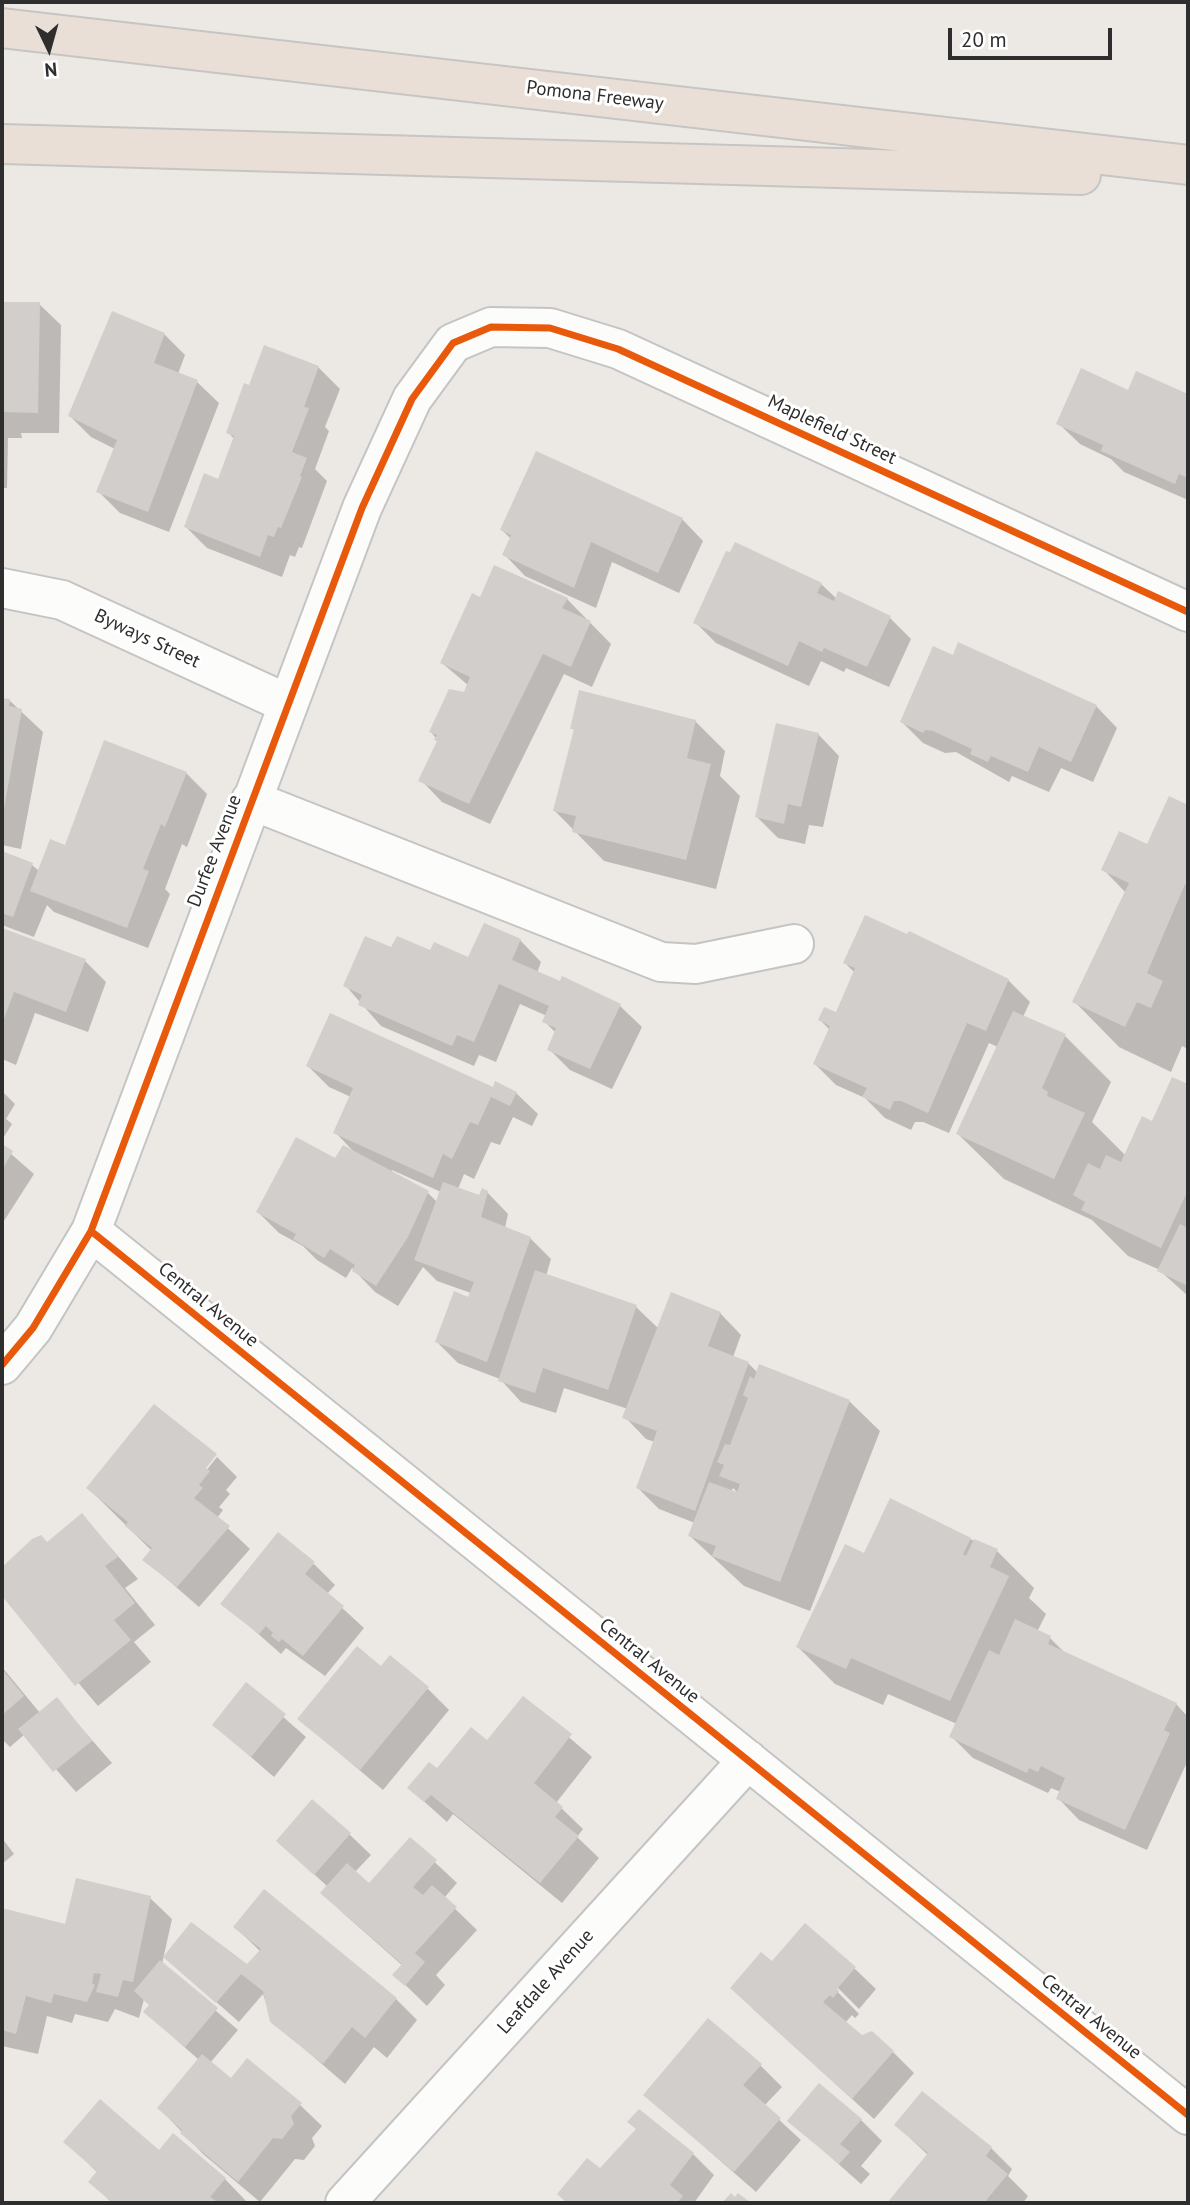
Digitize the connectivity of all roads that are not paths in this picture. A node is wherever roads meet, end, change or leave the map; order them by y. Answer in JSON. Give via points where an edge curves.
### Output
{"nodes":[{"id":1,"x":2,"y":28,"type":"edge"},
{"id":2,"x":2,"y":144,"type":"edge"},
{"id":3,"x":1188,"y":165,"type":"edge"},
{"id":4,"x":1188,"y":178,"type":"edge"},
{"id":5,"x":453,"y":343,"type":"joint"},
{"id":6,"x":2,"y":588,"type":"edge"},
{"id":7,"x":1188,"y":612,"type":"edge"},
{"id":8,"x":288,"y":704,"type":"junction"},
{"id":9,"x":251,"y":800,"type":"junction"},
{"id":10,"x":794,"y":944,"type":"dead end"},
{"id":11,"x":91,"y":1231,"type":"junction"},
{"id":12,"x":2,"y":1365,"type":"edge"},
{"id":13,"x":748,"y":1760,"type":"junction"},
{"id":14,"x":1188,"y":2115,"type":"edge"},
{"id":15,"x":345,"y":2203,"type":"edge"}],
"edges":[{"from":1,"to":3,"type":"highway","name":"Pomona Freeway"},
{"from":2,"to":4,"type":"highway"},
{"from":5,"to":7,"type":"street","name":"Maplefield Street","via":[[491,327],[550,328],[618,349]]},
{"from":5,"to":8,"type":"street","name":"Durfee Avenue","via":[[412,399],[362,508]]},
{"from":6,"to":8,"type":"street","name":"Byways Street","via":[[62,600]]},
{"from":8,"to":9,"type":"street","name":"Durfee Avenue"},
{"from":9,"to":10,"type":"street","via":[[661,962],[696,964]]},
{"from":9,"to":11,"type":"street","name":"Durfee Avenue"},
{"from":11,"to":12,"type":"street","name":"Durfee Avenue","via":[[33,1328]]},
{"from":11,"to":13,"type":"street","name":"Central Avenue"},
{"from":13,"to":14,"type":"street","name":"Central Avenue"},
{"from":13,"to":15,"type":"street","name":"Leafdale Avenue"}]}
